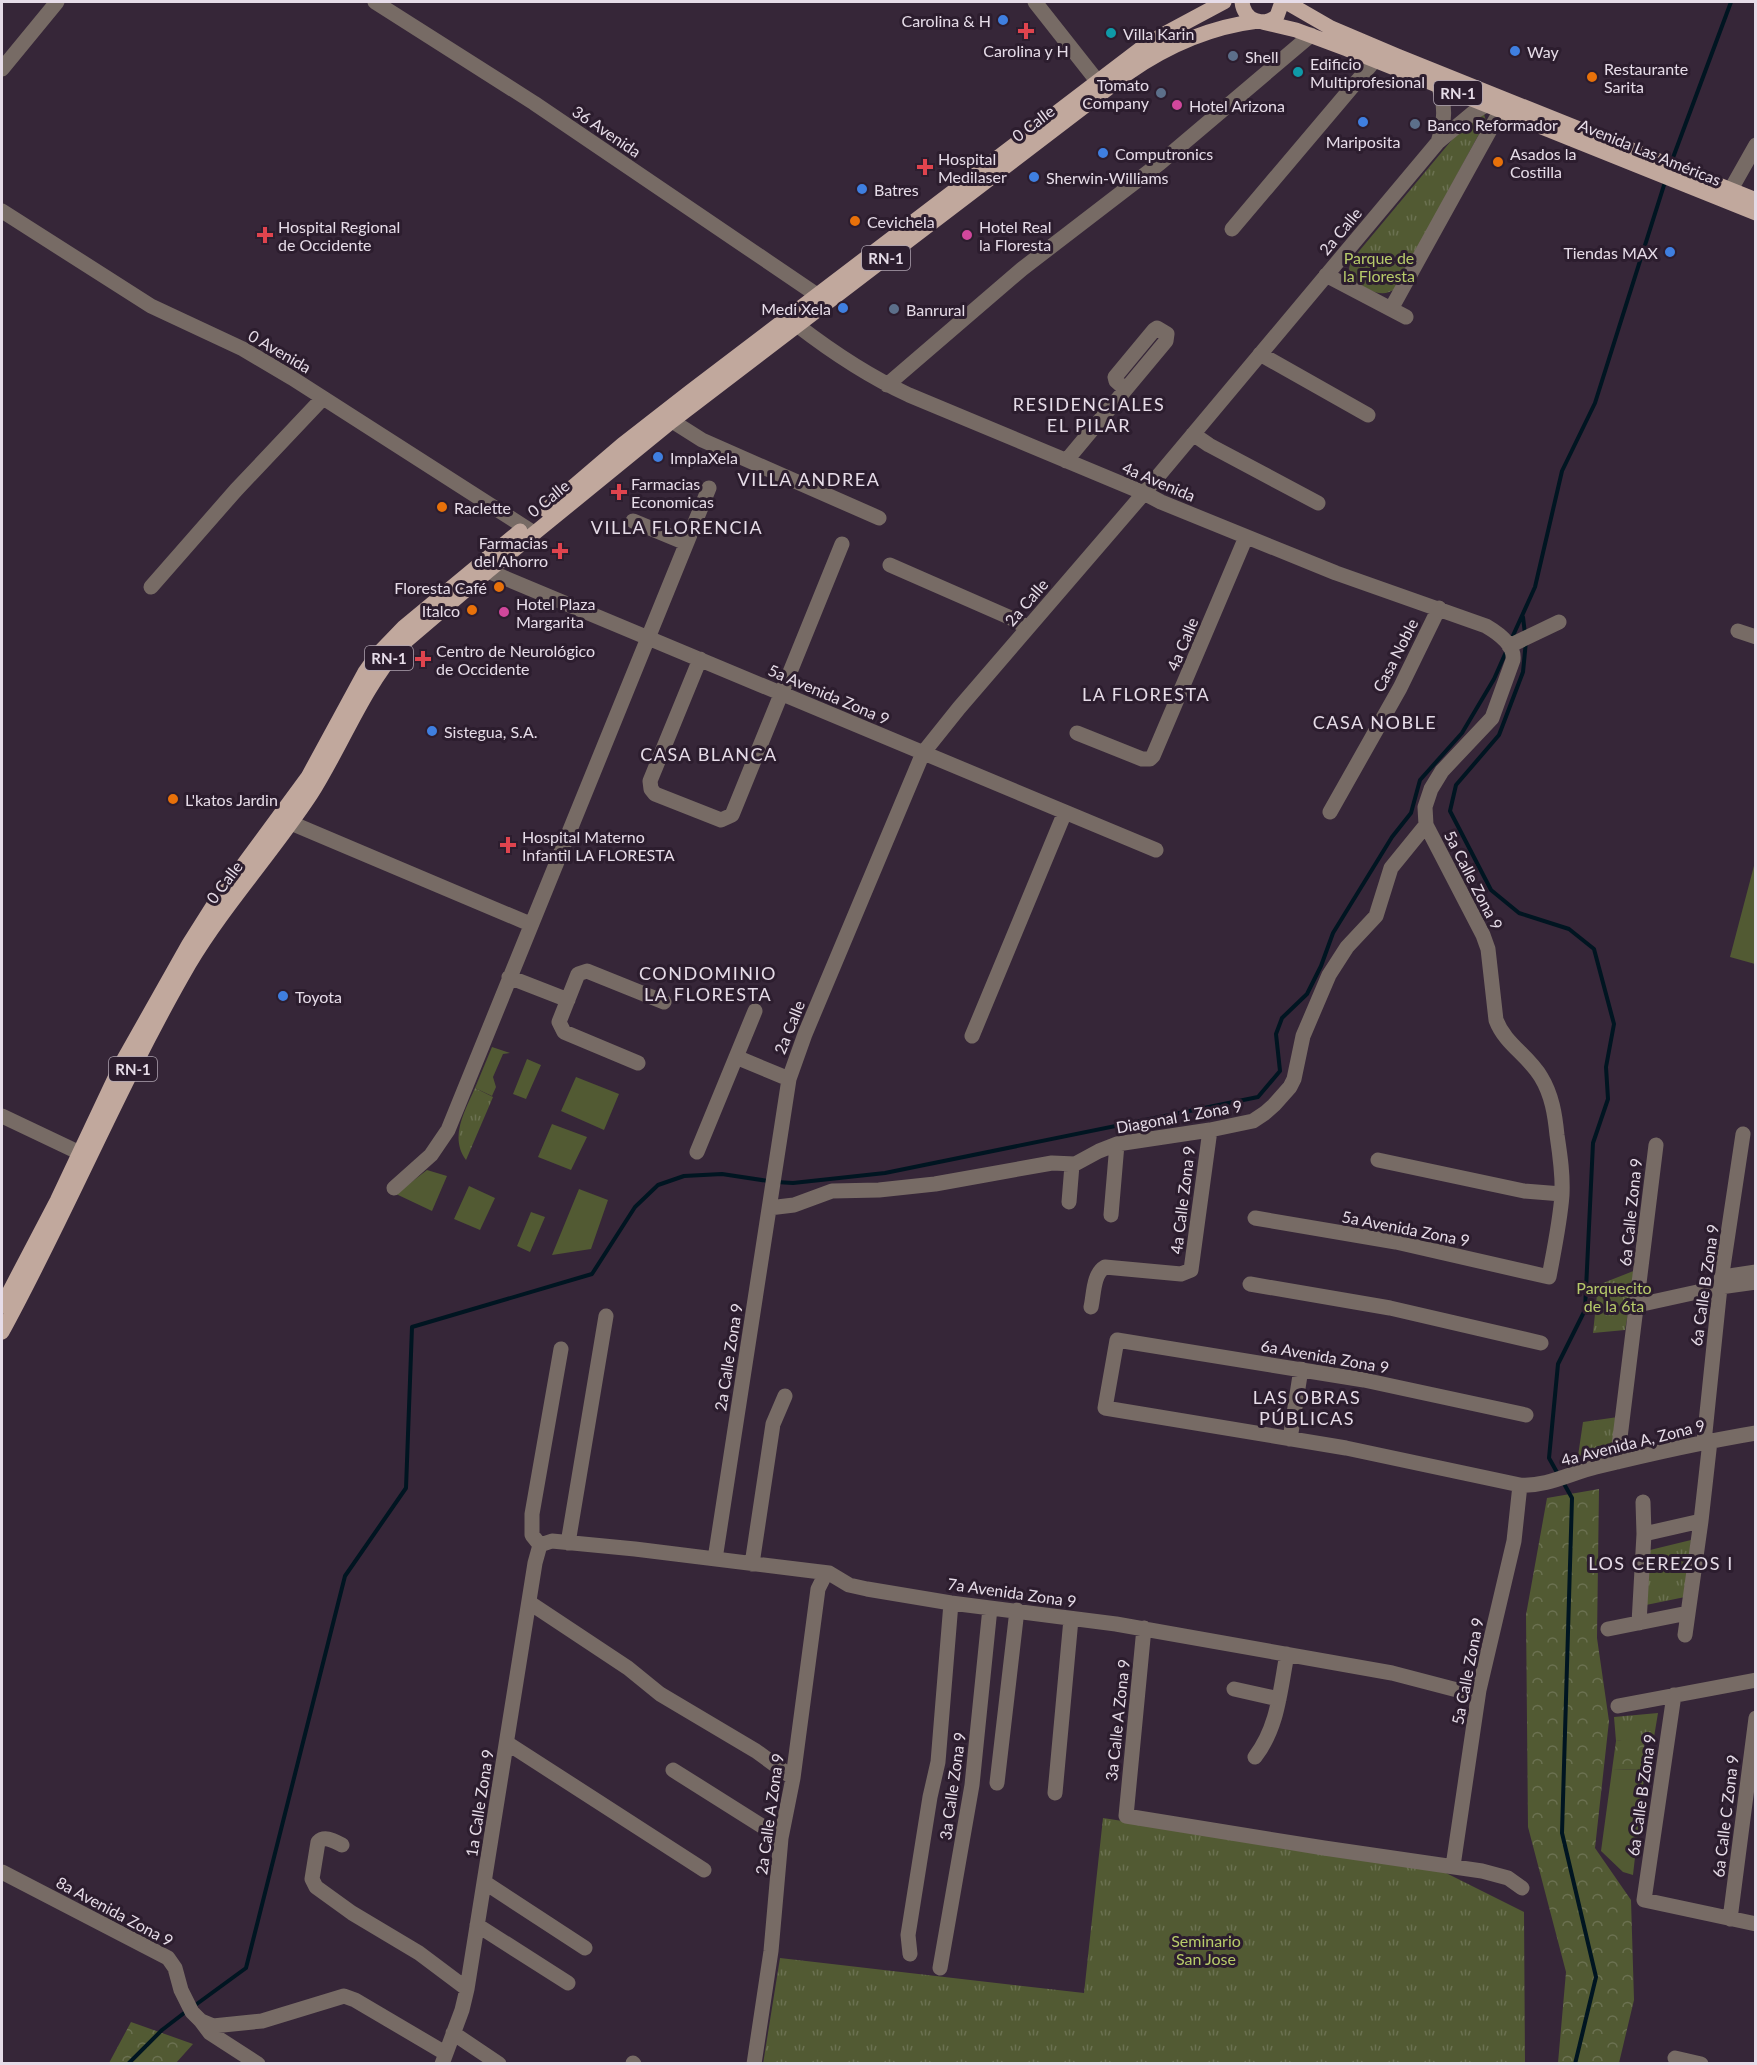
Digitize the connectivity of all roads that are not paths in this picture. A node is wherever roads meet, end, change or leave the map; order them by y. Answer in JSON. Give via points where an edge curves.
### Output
{"nodes":[{"id":1,"x":57,"y":2,"type":"edge"},
{"id":2,"x":375,"y":2,"type":"edge"},
{"id":3,"x":1035,"y":2,"type":"edge"},
{"id":4,"x":1224,"y":2,"type":"edge"},
{"id":5,"x":1242,"y":2,"type":"edge"},
{"id":6,"x":1284,"y":2,"type":"edge"},
{"id":7,"x":1260,"y":22,"type":"junction"},
{"id":8,"x":1311,"y":35,"type":"junction"},
{"id":9,"x":1375,"y":60,"type":"junction"},
{"id":10,"x":2,"y":69,"type":"edge"},
{"id":11,"x":1098,"y":82,"type":"junction"},
{"id":12,"x":1438,"y":85,"type":"junction"},
{"id":13,"x":1493,"y":108,"type":"junction"},
{"id":14,"x":1438,"y":142,"type":"junction"},
{"id":15,"x":1755,"y":145,"type":"edge"},
{"id":16,"x":1653,"y":166,"type":"junction"},
{"id":17,"x":1730,"y":191,"type":"junction"},
{"id":18,"x":1755,"y":200,"type":"edge"},
{"id":19,"x":2,"y":211,"type":"edge"},
{"id":20,"x":1755,"y":213,"type":"edge"},
{"id":21,"x":1232,"y":229,"type":"dead end"},
{"id":22,"x":1326,"y":275,"type":"junction"},
{"id":23,"x":817,"y":295,"type":"junction"},
{"id":24,"x":1390,"y":309,"type":"junction"},
{"id":25,"x":1406,"y":317,"type":"dead end"},
{"id":26,"x":797,"y":325,"type":"junction"},
{"id":27,"x":1260,"y":354,"type":"junction"},
{"id":28,"x":887,"y":385,"type":"junction"},
{"id":29,"x":1125,"y":389,"type":"dead end"},
{"id":30,"x":323,"y":398,"type":"junction"},
{"id":31,"x":1368,"y":415,"type":"dead end"},
{"id":32,"x":672,"y":421,"type":"junction"},
{"id":33,"x":1193,"y":434,"type":"junction"},
{"id":34,"x":1066,"y":461,"type":"junction"},
{"id":35,"x":709,"y":488,"type":"dead end"},
{"id":36,"x":1144,"y":493,"type":"junction"},
{"id":37,"x":1318,"y":503,"type":"dead end"},
{"id":38,"x":879,"y":518,"type":"dead end"},
{"id":39,"x":633,"y":521,"type":"dead end"},
{"id":40,"x":530,"y":530,"type":"junction"},
{"id":41,"x":1246,"y":537,"type":"junction"},
{"id":42,"x":686,"y":543,"type":"junction"},
{"id":43,"x":843,"y":544,"type":"dead end"},
{"id":44,"x":890,"y":565,"type":"dead end"},
{"id":45,"x":488,"y":571,"type":"junction"},
{"id":46,"x":151,"y":587,"type":"dead end"},
{"id":47,"x":1439,"y":608,"type":"junction"},
{"id":48,"x":1559,"y":622,"type":"dead end"},
{"id":49,"x":1028,"y":628,"type":"junction"},
{"id":50,"x":1738,"y":630,"type":"dead end"},
{"id":51,"x":1755,"y":637,"type":"edge"},
{"id":52,"x":647,"y":638,"type":"junction"},
{"id":53,"x":1508,"y":646,"type":"junction"},
{"id":54,"x":700,"y":660,"type":"junction"},
{"id":55,"x":781,"y":694,"type":"junction"},
{"id":56,"x":1077,"y":733,"type":"dead end"},
{"id":57,"x":923,"y":753,"type":"junction"},
{"id":58,"x":1065,"y":812,"type":"junction"},
{"id":59,"x":1330,"y":813,"type":"dead end"},
{"id":60,"x":291,"y":823,"type":"junction"},
{"id":61,"x":1426,"y":825,"type":"junction"},
{"id":62,"x":1156,"y":850,"type":"dead end"},
{"id":63,"x":530,"y":924,"type":"junction"},
{"id":64,"x":509,"y":977,"type":"junction"},
{"id":65,"x":568,"y":1000,"type":"junction"},
{"id":66,"x":664,"y":1002,"type":"dead end"},
{"id":67,"x":755,"y":1011,"type":"dead end"},
{"id":68,"x":972,"y":1036,"type":"dead end"},
{"id":69,"x":736,"y":1057,"type":"junction"},
{"id":70,"x":638,"y":1063,"type":"dead end"},
{"id":71,"x":789,"y":1079,"type":"junction"},
{"id":72,"x":2,"y":1116,"type":"edge"},
{"id":73,"x":1210,"y":1130,"type":"junction"},
{"id":74,"x":1743,"y":1134,"type":"dead end"},
{"id":75,"x":1117,"y":1144,"type":"junction"},
{"id":76,"x":1656,"y":1145,"type":"dead end"},
{"id":77,"x":697,"y":1152,"type":"dead end"},
{"id":78,"x":80,"y":1153,"type":"junction"},
{"id":79,"x":1378,"y":1160,"type":"dead end"},
{"id":80,"x":775,"y":1161,"type":"joint"},
{"id":81,"x":1072,"y":1165,"type":"junction"},
{"id":82,"x":394,"y":1188,"type":"dead end"},
{"id":83,"x":1562,"y":1194,"type":"junction"},
{"id":84,"x":1069,"y":1202,"type":"dead end"},
{"id":85,"x":769,"y":1205,"type":"junction"},
{"id":86,"x":1111,"y":1215,"type":"dead end"},
{"id":87,"x":1255,"y":1218,"type":"dead end"},
{"id":88,"x":1755,"y":1272,"type":"edge"},
{"id":89,"x":1549,"y":1277,"type":"joint"},
{"id":90,"x":1722,"y":1282,"type":"junction"},
{"id":91,"x":1755,"y":1282,"type":"edge"},
{"id":92,"x":1250,"y":1284,"type":"dead end"},
{"id":93,"x":1639,"y":1299,"type":"junction"},
{"id":94,"x":2,"y":1306,"type":"edge"},
{"id":95,"x":1091,"y":1307,"type":"dead end"},
{"id":96,"x":606,"y":1316,"type":"dead end"},
{"id":97,"x":2,"y":1332,"type":"edge"},
{"id":98,"x":1542,"y":1343,"type":"dead end"},
{"id":99,"x":561,"y":1349,"type":"dead end"},
{"id":100,"x":1301,"y":1369,"type":"junction"},
{"id":101,"x":784,"y":1396,"type":"dead end"},
{"id":102,"x":1526,"y":1415,"type":"dead end"},
{"id":103,"x":1755,"y":1433,"type":"edge"},
{"id":104,"x":1290,"y":1439,"type":"junction"},
{"id":105,"x":1707,"y":1441,"type":"junction"},
{"id":106,"x":1617,"y":1462,"type":"junction"},
{"id":107,"x":1528,"y":1485,"type":"junction"},
{"id":108,"x":1643,"y":1502,"type":"dead end"},
{"id":109,"x":1701,"y":1521,"type":"junction"},
{"id":110,"x":1644,"y":1534,"type":"junction"},
{"id":111,"x":568,"y":1543,"type":"junction"},
{"id":112,"x":540,"y":1545,"type":"junction"},
{"id":113,"x":715,"y":1559,"type":"junction"},
{"id":114,"x":752,"y":1564,"type":"junction"},
{"id":115,"x":829,"y":1573,"type":"junction"},
{"id":116,"x":530,"y":1603,"type":"junction"},
{"id":117,"x":951,"y":1603,"type":"junction"},
{"id":118,"x":990,"y":1608,"type":"junction"},
{"id":119,"x":1017,"y":1610,"type":"junction"},
{"id":120,"x":1688,"y":1613,"type":"junction"},
{"id":121,"x":1071,"y":1619,"type":"junction"},
{"id":122,"x":1639,"y":1623,"type":"junction"},
{"id":123,"x":1144,"y":1628,"type":"junction"},
{"id":124,"x":1608,"y":1629,"type":"dead end"},
{"id":125,"x":1685,"y":1635,"type":"dead end"},
{"id":126,"x":1287,"y":1654,"type":"junction"},
{"id":127,"x":1755,"y":1680,"type":"edge"},
{"id":128,"x":1234,"y":1689,"type":"dead end"},
{"id":129,"x":1479,"y":1690,"type":"junction"},
{"id":130,"x":1674,"y":1695,"type":"junction"},
{"id":131,"x":1279,"y":1699,"type":"junction"},
{"id":132,"x":1618,"y":1706,"type":"dead end"},
{"id":133,"x":1755,"y":1718,"type":"edge"},
{"id":134,"x":507,"y":1743,"type":"junction"},
{"id":135,"x":1255,"y":1757,"type":"dead end"},
{"id":136,"x":673,"y":1770,"type":"dead end"},
{"id":137,"x":793,"y":1778,"type":"junction"},
{"id":138,"x":997,"y":1783,"type":"dead end"},
{"id":139,"x":1055,"y":1793,"type":"dead end"},
{"id":140,"x":781,"y":1838,"type":"junction"},
{"id":141,"x":342,"y":1845,"type":"dead end"},
{"id":142,"x":1453,"y":1866,"type":"junction"},
{"id":143,"x":704,"y":1870,"type":"dead end"},
{"id":144,"x":2,"y":1872,"type":"edge"},
{"id":145,"x":484,"y":1882,"type":"junction"},
{"id":146,"x":1522,"y":1887,"type":"dead end"},
{"id":147,"x":1730,"y":1919,"type":"junction"},
{"id":148,"x":1755,"y":1924,"type":"edge"},
{"id":149,"x":477,"y":1925,"type":"junction"},
{"id":150,"x":585,"y":1948,"type":"dead end"},
{"id":151,"x":910,"y":1954,"type":"dead end"},
{"id":152,"x":940,"y":1968,"type":"dead end"},
{"id":153,"x":568,"y":1983,"type":"dead end"},
{"id":154,"x":467,"y":1989,"type":"junction"},
{"id":155,"x":201,"y":2021,"type":"junction"},
{"id":156,"x":453,"y":2033,"type":"junction"},
{"id":157,"x":443,"y":2058,"type":"edge"},
{"id":158,"x":1675,"y":2058,"type":"dead end"},
{"id":159,"x":258,"y":2064,"type":"edge"},
{"id":160,"x":500,"y":2064,"type":"edge"},
{"id":161,"x":754,"y":2064,"type":"edge"},
{"id":162,"x":1701,"y":2064,"type":"edge"}],
"edges":[{"from":1,"to":10,"type":"street"},
{"from":2,"to":23,"type":"street","name":"36 Avenida","via":[[534,103]]},
{"from":3,"to":11,"type":"street"},
{"from":4,"to":11,"type":"main road","name":"0 Calle","number":"RN-1","via":[[1166,33]]},
{"from":5,"to":7,"type":"main road","via":[[1247,15]]},
{"from":6,"to":7,"type":"main road","number":"RN-1","via":[[1277,16]]},
{"from":6,"to":16,"type":"main road","name":"Avenida Las Américas","number":"RN-1","via":[[1331,28]]},
{"from":7,"to":8,"type":"main road","name":"Avenida Las Américas","number":"RN-1"},
{"from":7,"to":26,"type":"main road","name":"0 Calle","number":"RN-1","via":[[1216,28],[1150,58]]},
{"from":8,"to":9,"type":"main road","name":"Avenida Las Américas","number":"RN-1"},
{"from":8,"to":28,"type":"street","via":[[1160,163],[1022,269]]},
{"from":9,"to":12,"type":"main road","name":"Avenida Las Américas","number":"RN-1"},
{"from":9,"to":21,"type":"street"},
{"from":11,"to":23,"type":"main road","name":"0 Calle","number":"RN-1"},
{"from":12,"to":13,"type":"main road","name":"Avenida Las Américas","number":"RN-1"},
{"from":12,"to":14,"type":"street","name":"2a Calle","via":[[1445,108]]},
{"from":13,"to":14,"type":"street","name":"2a Calle","via":[[1474,112]]},
{"from":13,"to":16,"type":"main road","name":"Avenida Las Américas","number":"RN-1"},
{"from":13,"to":24,"type":"street"},
{"from":14,"to":22,"type":"street","name":"2a Calle"},
{"from":15,"to":17,"type":"street"},
{"from":16,"to":17,"type":"main road","name":"Avenida Las Américas","via":[[1681,171]]},
{"from":16,"to":20,"type":"main road","name":"Avenida Las Américas","via":[[1686,186]]},
{"from":17,"to":18,"type":"main road","name":"Avenida Las Américas"},
{"from":19,"to":30,"type":"street","name":"0 Avenida","via":[[151,306],[243,349]]},
{"from":22,"to":24,"type":"street"},
{"from":22,"to":27,"type":"street","name":"2a Calle"},
{"from":23,"to":40,"type":"main road","name":"0 Calle","number":"RN-1","via":[[622,446]]},
{"from":24,"to":25,"type":"street"},
{"from":26,"to":28,"type":"street","name":"4a Avenida","via":[[848,363]]},
{"from":26,"to":32,"type":"main road","name":"0 Calle","number":"RN-1"},
{"from":27,"to":31,"type":"street"},
{"from":27,"to":33,"type":"street","name":"2a Calle"},
{"from":28,"to":34,"type":"street","name":"4a Avenida"},
{"from":29,"to":34,"type":"street"},
{"from":30,"to":40,"type":"street","name":"0 Avenida"},
{"from":30,"to":46,"type":"street"},
{"from":32,"to":38,"type":"street","via":[[702,440]]},
{"from":32,"to":40,"type":"main road","name":"0 Calle","number":"RN-1"},
{"from":33,"to":36,"type":"street","name":"2a Calle"},
{"from":33,"to":37,"type":"street"},
{"from":34,"to":36,"type":"street","name":"4a Avenida"},
{"from":35,"to":42,"type":"street"},
{"from":36,"to":41,"type":"street","name":"4a Avenida"},
{"from":36,"to":49,"type":"street","name":"2a Calle"},
{"from":39,"to":42,"type":"street"},
{"from":40,"to":45,"type":"main road","name":"0 Calle","number":"RN-1"},
{"from":40,"to":78,"type":"main road","name":"0 Calle","number":"RN-1","via":[[423,609],[377,655],[308,777],[189,944],[128,1052]]},
{"from":41,"to":47,"type":"street","name":"4a Avenida"},
{"from":41,"to":56,"type":"street","name":"4a Calle","via":[[1153,756],[1142,759]]},
{"from":42,"to":52,"type":"street"},
{"from":43,"to":55,"type":"street"},
{"from":44,"to":49,"type":"street"},
{"from":45,"to":52,"type":"street","name":"5a Avenida Zona 9"},
{"from":45,"to":60,"type":"main road","name":"0 Calle","number":"RN-1","via":[[387,661]]},
{"from":47,"to":53,"type":"street","name":"4a Avenida","via":[[1486,626]]},
{"from":47,"to":59,"type":"street","name":"Casa Noble","via":[[1400,688]]},
{"from":48,"to":53,"type":"street"},
{"from":49,"to":57,"type":"street","name":"2a Calle"},
{"from":50,"to":51,"type":"street"},
{"from":52,"to":54,"type":"street","name":"5a Avenida Zona 9"},
{"from":52,"to":63,"type":"street"},
{"from":53,"to":61,"type":"street","name":"5a Calle Zona 9","via":[[1513,660],[1492,718],[1436,780],[1425,807]]},
{"from":54,"to":55,"type":"street","name":"5a Avenida Zona 9"},
{"from":54,"to":55,"type":"street","via":[[650,781],[656,794],[721,819],[732,815]]},
{"from":55,"to":57,"type":"street","name":"5a Avenida Zona 9"},
{"from":57,"to":58,"type":"street","name":"5a Avenida Zona 9"},
{"from":57,"to":71,"type":"street","name":"2a Calle"},
{"from":58,"to":62,"type":"street","name":"5a Avenida Zona 9"},
{"from":58,"to":68,"type":"street"},
{"from":60,"to":63,"type":"street"},
{"from":60,"to":97,"type":"main road","name":"0 Calle","number":"RN-1","via":[[190,963],[147,1040]]},
{"from":61,"to":73,"type":"street","name":"Diagonal 1 Zona 9","via":[[1391,868],[1376,916],[1347,947],[1329,975],[1303,1036],[1290,1087],[1259,1118]]},
{"from":61,"to":83,"type":"street","name":"5a Calle Zona 9","via":[[1483,934],[1499,1028],[1546,1085],[1561,1163]]},
{"from":63,"to":64,"type":"street"},
{"from":64,"to":65,"type":"street"},
{"from":64,"to":82,"type":"street","via":[[442,1139],[424,1162]]},
{"from":65,"to":66,"type":"street","via":[[578,974],[587,971]]},
{"from":65,"to":70,"type":"street","via":[[559,1022],[564,1032]]},
{"from":67,"to":69,"type":"street"},
{"from":69,"to":71,"type":"street"},
{"from":69,"to":77,"type":"street"},
{"from":71,"to":80,"type":"street","name":"2a Calle"},
{"from":72,"to":78,"type":"street"},
{"from":73,"to":75,"type":"street","name":"Diagonal 1 Zona 9"},
{"from":73,"to":95,"type":"street","name":"4a Calle Zona 9","via":[[1192,1267],[1188,1273],[1105,1267],[1097,1275]]},
{"from":74,"to":90,"type":"street","name":"6a Calle B Zona 9"},
{"from":75,"to":81,"type":"street","name":"Diagonal 1 Zona 9"},
{"from":75,"to":86,"type":"street"},
{"from":76,"to":93,"type":"street","name":"6a Calle Zona 9"},
{"from":78,"to":94,"type":"main road","name":"0 Calle","number":"RN-1"},
{"from":79,"to":83,"type":"street","via":[[1524,1191]]},
{"from":80,"to":85,"type":"street","name":"2a Calle Zona 9"},
{"from":81,"to":84,"type":"street"},
{"from":81,"to":85,"type":"street","name":"Diagonal 1 Zona 9","via":[[1052,1162],[935,1184],[832,1191],[794,1205]]},
{"from":83,"to":89,"type":"street","name":"5a Calle Zona 9"},
{"from":85,"to":113,"type":"street","name":"2a Calle Zona 9"},
{"from":87,"to":89,"type":"street","name":"5a Avenida Zona 9","via":[[1396,1242]]},
{"from":88,"to":90,"type":"street"},
{"from":90,"to":91,"type":"street"},
{"from":90,"to":93,"type":"street"},
{"from":90,"to":105,"type":"street","name":"6a Calle B Zona 9"},
{"from":92,"to":98,"type":"street","via":[[1390,1308]]},
{"from":93,"to":106,"type":"street","name":"6a Calle Zona 9"},
{"from":96,"to":111,"type":"street"},
{"from":99,"to":112,"type":"street","via":[[532,1514],[532,1535]]},
{"from":100,"to":102,"type":"street","name":"6a Avenida Zona 9"},
{"from":100,"to":104,"type":"street"},
{"from":100,"to":104,"type":"street","name":"6a Avenida Zona 9","via":[[1117,1340],[1105,1408]]},
{"from":101,"to":114,"type":"street","via":[[771,1434]]},
{"from":103,"to":105,"type":"street","name":"4a Avenida A, Zona 9"},
{"from":104,"to":107,"type":"street"},
{"from":105,"to":106,"type":"street","name":"4a Avenida A, Zona 9"},
{"from":105,"to":109,"type":"street","name":"6a Calle B Zona 9"},
{"from":106,"to":107,"type":"street","name":"4a Avenida A, Zona 9"},
{"from":107,"to":129,"type":"street","name":"5a Calle Zona 9"},
{"from":108,"to":110,"type":"street"},
{"from":109,"to":110,"type":"street"},
{"from":109,"to":120,"type":"street","name":"6a Calle B Zona 9"},
{"from":110,"to":122,"type":"street"},
{"from":111,"to":112,"type":"street","name":"7a Avenida Zona 9","via":[[552,1541]]},
{"from":111,"to":113,"type":"street","name":"7a Avenida Zona 9"},
{"from":112,"to":116,"type":"street","name":"1a Calle Zona 9"},
{"from":113,"to":114,"type":"street","name":"7a Avenida Zona 9"},
{"from":114,"to":115,"type":"street","name":"7a Avenida Zona 9"},
{"from":115,"to":117,"type":"street","name":"7a Avenida Zona 9","via":[[849,1585]]},
{"from":115,"to":137,"type":"street","name":"2a Calle A Zona 9","via":[[818,1588]]},
{"from":116,"to":134,"type":"street","name":"1a Calle Zona 9"},
{"from":116,"to":137,"type":"street","via":[[660,1694],[756,1751]]},
{"from":117,"to":118,"type":"street","name":"7a Avenida Zona 9"},
{"from":117,"to":151,"type":"street","via":[[938,1762],[908,1935]]},
{"from":118,"to":119,"type":"street","name":"7a Avenida Zona 9"},
{"from":118,"to":152,"type":"street","name":"3a Calle Zona 9","via":[[972,1785]]},
{"from":119,"to":121,"type":"street","name":"7a Avenida Zona 9"},
{"from":119,"to":138,"type":"street"},
{"from":120,"to":122,"type":"street"},
{"from":120,"to":125,"type":"street","name":"6a Calle B Zona 9"},
{"from":121,"to":123,"type":"street","name":"7a Avenida Zona 9"},
{"from":121,"to":139,"type":"street"},
{"from":122,"to":124,"type":"street"},
{"from":123,"to":126,"type":"street","name":"7a Avenida Zona 9"},
{"from":123,"to":142,"type":"street","name":"3a Calle A Zona 9","via":[[1126,1816]]},
{"from":126,"to":129,"type":"street","name":"7a Avenida Zona 9","via":[[1461,1690]]},
{"from":126,"to":131,"type":"street"},
{"from":127,"to":130,"type":"street"},
{"from":128,"to":131,"type":"street"},
{"from":129,"to":142,"type":"street","name":"5a Calle Zona 9"},
{"from":130,"to":132,"type":"street"},
{"from":130,"to":147,"type":"street","name":"6a Calle B Zona 9","via":[[1644,1900]]},
{"from":131,"to":135,"type":"street","via":[[1272,1727]]},
{"from":133,"to":147,"type":"street","name":"6a Calle C Zona 9"},
{"from":134,"to":143,"type":"street"},
{"from":134,"to":145,"type":"street","name":"1a Calle Zona 9"},
{"from":136,"to":140,"type":"street"},
{"from":137,"to":140,"type":"street","name":"2a Calle A Zona 9"},
{"from":140,"to":161,"type":"street","name":"2a Calle A Zona 9","via":[[771,1951]]},
{"from":141,"to":154,"type":"street","via":[[329,1839],[318,1842],[312,1879],[316,1887]]},
{"from":142,"to":146,"type":"street","via":[[1497,1874]]},
{"from":144,"to":155,"type":"street","name":"8a Avenida Zona 9","via":[[172,1962],[186,2002]]},
{"from":145,"to":149,"type":"street","name":"1a Calle Zona 9"},
{"from":145,"to":150,"type":"street"},
{"from":147,"to":148,"type":"street"},
{"from":149,"to":153,"type":"street"},
{"from":149,"to":154,"type":"street","name":"1a Calle Zona 9"},
{"from":154,"to":156,"type":"street","name":"1a Calle Zona 9"},
{"from":155,"to":157,"type":"street","via":[[213,2026],[262,2021],[344,1996]]},
{"from":155,"to":159,"type":"street","name":"8a Avenida Zona 9","via":[[210,2033]]},
{"from":156,"to":157,"type":"street","name":"1a Calle Zona 9"},
{"from":156,"to":160,"type":"street"},
{"from":158,"to":162,"type":"street"}]}
